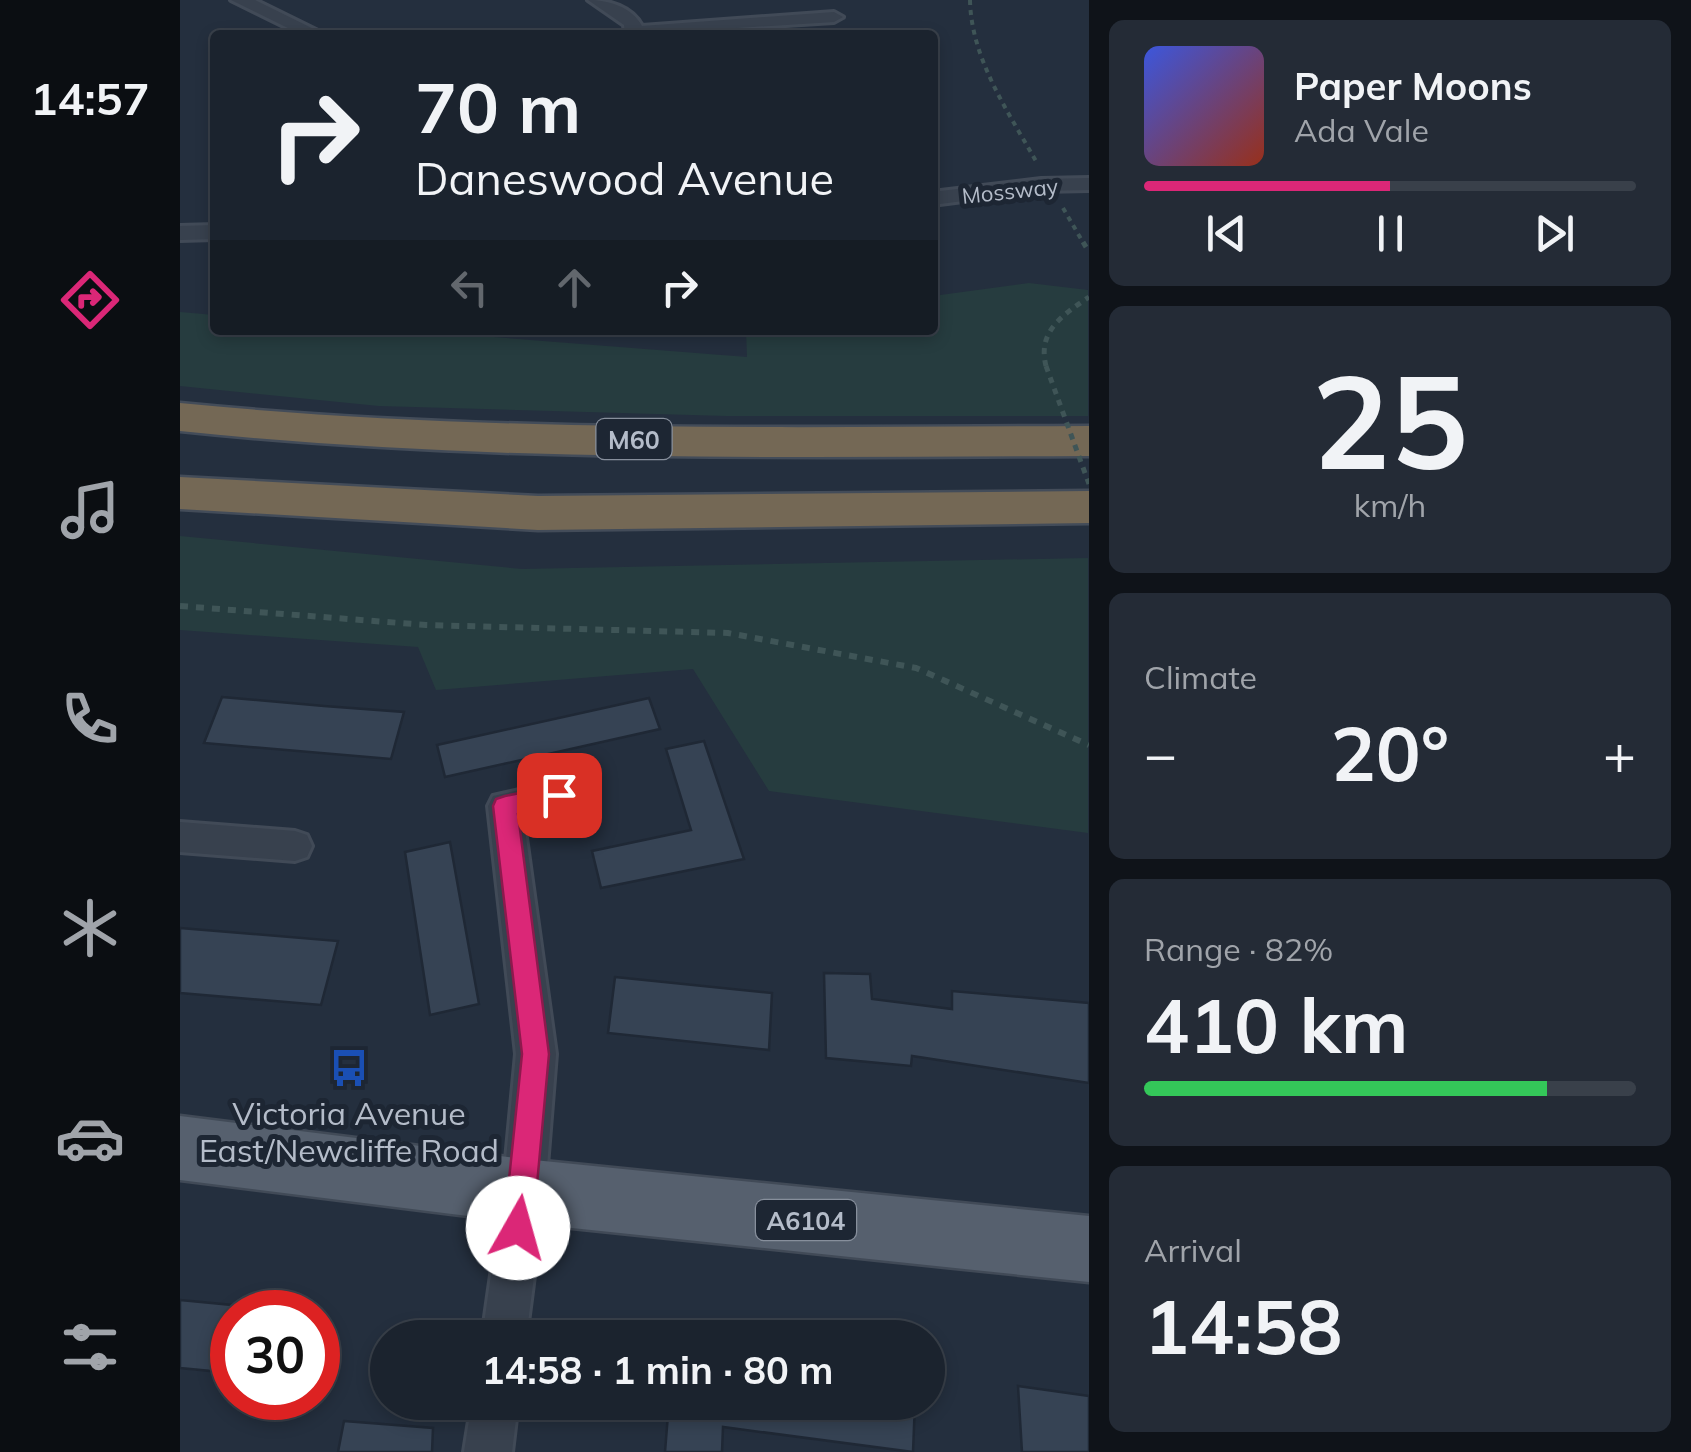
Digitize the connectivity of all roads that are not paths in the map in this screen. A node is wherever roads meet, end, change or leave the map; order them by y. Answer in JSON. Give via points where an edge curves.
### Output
{"nodes":[{"id":1,"x":240,"y":0,"type":"edge"},
{"id":2,"x":597,"y":0,"type":"edge"},
{"id":3,"x":834,"y":17,"type":"dead end"},
{"id":4,"x":306,"y":30,"type":"edge"},
{"id":5,"x":634,"y":30,"type":"edge"},
{"id":6,"x":681,"y":30,"type":"edge"},
{"id":7,"x":1088,"y":184,"type":"edge"},
{"id":8,"x":938,"y":198,"type":"edge"},
{"id":9,"x":210,"y":232,"type":"edge"},
{"id":10,"x":180,"y":233,"type":"edge"},
{"id":11,"x":180,"y":417,"type":"edge"},
{"id":12,"x":1088,"y":441,"type":"edge"},
{"id":13,"x":180,"y":492,"type":"edge"},
{"id":14,"x":1088,"y":507,"type":"edge"},
{"id":15,"x":559,"y":795,"type":"dead end"},
{"id":16,"x":180,"y":837,"type":"edge"},
{"id":17,"x":295,"y":846,"type":"dead end"},
{"id":18,"x":180,"y":1148,"type":"edge"},
{"id":19,"x":524,"y":1192,"type":"junction"},
{"id":20,"x":1088,"y":1249,"type":"edge"},
{"id":21,"x":506,"y":1320,"type":"edge"},
{"id":22,"x":492,"y":1420,"type":"edge"},
{"id":23,"x":488,"y":1452,"type":"edge"}],
"edges":[{"from":1,"to":4,"type":"street"},
{"from":2,"to":5,"type":"street","via":[[633,23]]},
{"from":3,"to":6,"type":"street"},
{"from":7,"to":8,"type":"street","name":"Mossway"},
{"from":9,"to":10,"type":"street"},
{"from":11,"to":12,"type":"highway","number":"M60","via":[[571,438]]},
{"from":13,"to":14,"type":"highway","via":[[538,513]]},
{"from":15,"to":19,"type":"street","via":[[505,806],[536,1054]]},
{"from":16,"to":17,"type":"street"},
{"from":18,"to":19,"type":"main road","number":"A6104"},
{"from":19,"to":20,"type":"main road","number":"A6104"},
{"from":19,"to":21,"type":"street"},
{"from":22,"to":23,"type":"street"}]}
